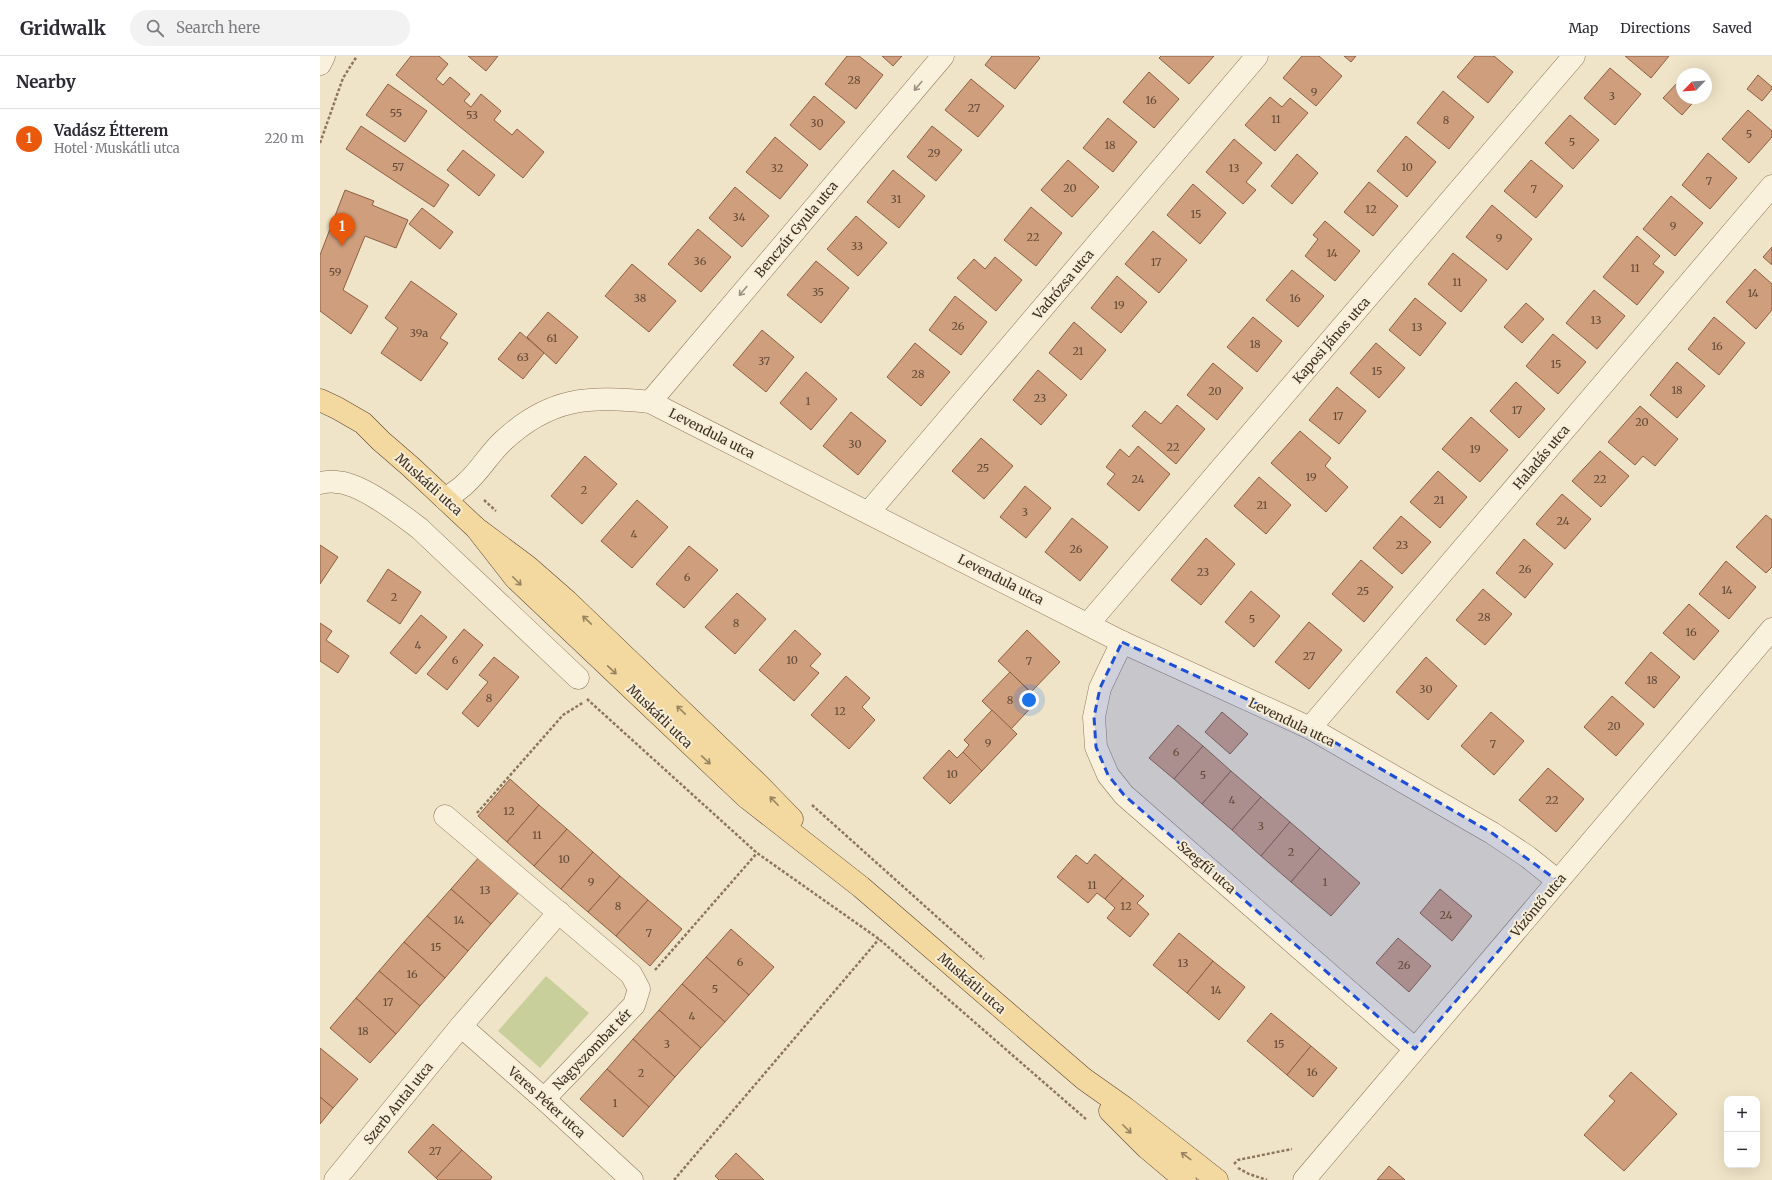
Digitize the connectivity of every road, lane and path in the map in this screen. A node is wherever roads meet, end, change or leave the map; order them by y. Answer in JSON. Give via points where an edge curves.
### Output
{"nodes":[{"id":1,"x":324,"y":56,"type":"edge"},
{"id":2,"x":357,"y":56,"type":"edge"},
{"id":3,"x":943,"y":56,"type":"edge"},
{"id":4,"x":1256,"y":56,"type":"edge"},
{"id":5,"x":1574,"y":56,"type":"edge"},
{"id":6,"x":320,"y":64,"type":"edge"},
{"id":7,"x":320,"y":143,"type":"edge"},
{"id":8,"x":1772,"y":186,"type":"edge"},
{"id":9,"x":320,"y":400,"type":"edge"},
{"id":10,"x":650,"y":402,"type":"junction"},
{"id":11,"x":320,"y":415,"type":"edge"},
{"id":12,"x":381,"y":441,"type":"junction"},
{"id":13,"x":320,"y":483,"type":"edge"},
{"id":14,"x":466,"y":484,"type":"junction"},
{"id":15,"x":445,"y":499,"type":"junction"},
{"id":16,"x":869,"y":512,"type":"junction"},
{"id":17,"x":500,"y":514,"type":"dead end"},
{"id":18,"x":476,"y":528,"type":"junction"},
{"id":19,"x":1088,"y":624,"type":"junction"},
{"id":20,"x":1772,"y":629,"type":"edge"},
{"id":21,"x":1122,"y":642,"type":"junction"},
{"id":22,"x":613,"y":671,"type":"junction"},
{"id":23,"x":578,"y":678,"type":"joint"},
{"id":24,"x":588,"y":700,"type":"junction"},
{"id":25,"x":1310,"y":728,"type":"junction"},
{"id":26,"x":807,"y":800,"type":"dead end"},
{"id":27,"x":445,"y":816,"type":"dead end"},
{"id":28,"x":462,"y":830,"type":"junction"},
{"id":29,"x":757,"y":853,"type":"junction"},
{"id":30,"x":1558,"y":881,"type":"junction"},
{"id":31,"x":861,"y":887,"type":"junction"},
{"id":32,"x":559,"y":912,"type":"junction"},
{"id":33,"x":879,"y":939,"type":"junction"},
{"id":34,"x":986,"y":960,"type":"dead end"},
{"id":35,"x":639,"y":989,"type":"junction"},
{"id":36,"x":461,"y":1026,"type":"junction"},
{"id":37,"x":1415,"y":1049,"type":"junction"},
{"id":38,"x":1084,"y":1079,"type":"junction"},
{"id":39,"x":544,"y":1099,"type":"junction"},
{"id":40,"x":1092,"y":1124,"type":"dead end"},
{"id":41,"x":1292,"y":1149,"type":"dead end"},
{"id":42,"x":1228,"y":1160,"type":"dead end"},
{"id":43,"x":1234,"y":1164,"type":"junction"},
{"id":44,"x":335,"y":1180,"type":"edge"},
{"id":45,"x":632,"y":1180,"type":"edge"},
{"id":46,"x":674,"y":1180,"type":"edge"},
{"id":47,"x":1185,"y":1180,"type":"edge"},
{"id":48,"x":1217,"y":1180,"type":"edge"},
{"id":49,"x":1267,"y":1180,"type":"edge"},
{"id":50,"x":1304,"y":1180,"type":"edge"}],
"edges":[{"from":1,"to":6,"type":"street"},
{"from":2,"to":7,"type":"path","via":[[343,78]]},
{"from":3,"to":10,"type":"street","name":"Benczúr Gyula utca","one_way":true},
{"from":4,"to":16,"type":"street","name":"Vadrózsa utca"},
{"from":5,"to":19,"type":"street","name":"Kaposi János utca"},
{"from":8,"to":25,"type":"street","name":"Haladás utca"},
{"from":9,"to":12,"type":"main road","name":"Muskátli utca","via":[[363,423]]},
{"from":10,"to":14,"type":"street","name":"Levendula utca","via":[[604,398],[566,403],[552,408],[536,416],[508,437]]},
{"from":10,"to":16,"type":"street","name":"Levendula utca"},
{"from":11,"to":12,"type":"main road","name":"Muskátli utca"},
{"from":12,"to":15,"type":"main road","name":"Muskátli utca"},
{"from":13,"to":23,"type":"street","via":[[345,484],[373,496],[414,524]]},
{"from":14,"to":15,"type":"street","name":"Levendula utca"},
{"from":14,"to":17,"type":"path"},
{"from":15,"to":18,"type":"main road","name":"Muskátli utca"},
{"from":16,"to":19,"type":"street","name":"Levendula utca"},
{"from":18,"to":22,"type":"main road","name":"Muskátli utca","one_way":true,"via":[[514,578]]},
{"from":31,"to":18,"type":"main road","name":"Muskátli utca","one_way":true,"via":[[759,785],[582,616],[527,566]]},
{"from":19,"to":21,"type":"street","name":"Levendula utca"},
{"from":20,"to":30,"type":"street","name":"Vízöntő utca"},
{"from":21,"to":25,"type":"street","name":"Levendula utca"},
{"from":21,"to":37,"type":"street","name":"Szegfű utca","via":[[1100,688],[1094,717],[1096,747],[1108,775],[1124,794]]},
{"from":22,"to":24,"type":"path"},
{"from":22,"to":31,"type":"main road","name":"Muskátli utca","one_way":true,"via":[[746,797]]},
{"from":23,"to":24,"type":"path"},
{"from":24,"to":28,"type":"path","via":[[564,715]]},
{"from":24,"to":29,"type":"path"},
{"from":25,"to":30,"type":"street","name":"Levendula utca","via":[[1492,833]]},
{"from":26,"to":34,"type":"path"},
{"from":27,"to":28,"type":"street"},
{"from":28,"to":32,"type":"street"},
{"from":29,"to":33,"type":"path"},
{"from":29,"to":35,"type":"path"},
{"from":30,"to":37,"type":"street","name":"Vízöntő utca"},
{"from":31,"to":38,"type":"main road","name":"Muskátli utca"},
{"from":32,"to":35,"type":"street","via":[[631,974]]},
{"from":32,"to":36,"type":"street"},
{"from":33,"to":40,"type":"path"},
{"from":33,"to":46,"type":"path"},
{"from":35,"to":39,"type":"street","name":"Nagyszombat tér","via":[[634,1005]]},
{"from":36,"to":39,"type":"street","name":"Veres Péter utca"},
{"from":36,"to":44,"type":"street","name":"Szerb Antal utca"},
{"from":37,"to":50,"type":"street","name":"Vízöntő utca"},
{"from":38,"to":47,"type":"main road","name":"Muskátli utca","one_way":true,"via":[[1101,1102],[1128,1130]]},
{"from":48,"to":38,"type":"main road","name":"Muskátli utca","one_way":true},
{"from":39,"to":45,"type":"street","name":"Veres Péter utca"},
{"from":41,"to":43,"type":"path","via":[[1238,1160]]},
{"from":42,"to":43,"type":"path"},
{"from":43,"to":49,"type":"path","via":[[1249,1174]]}]}
